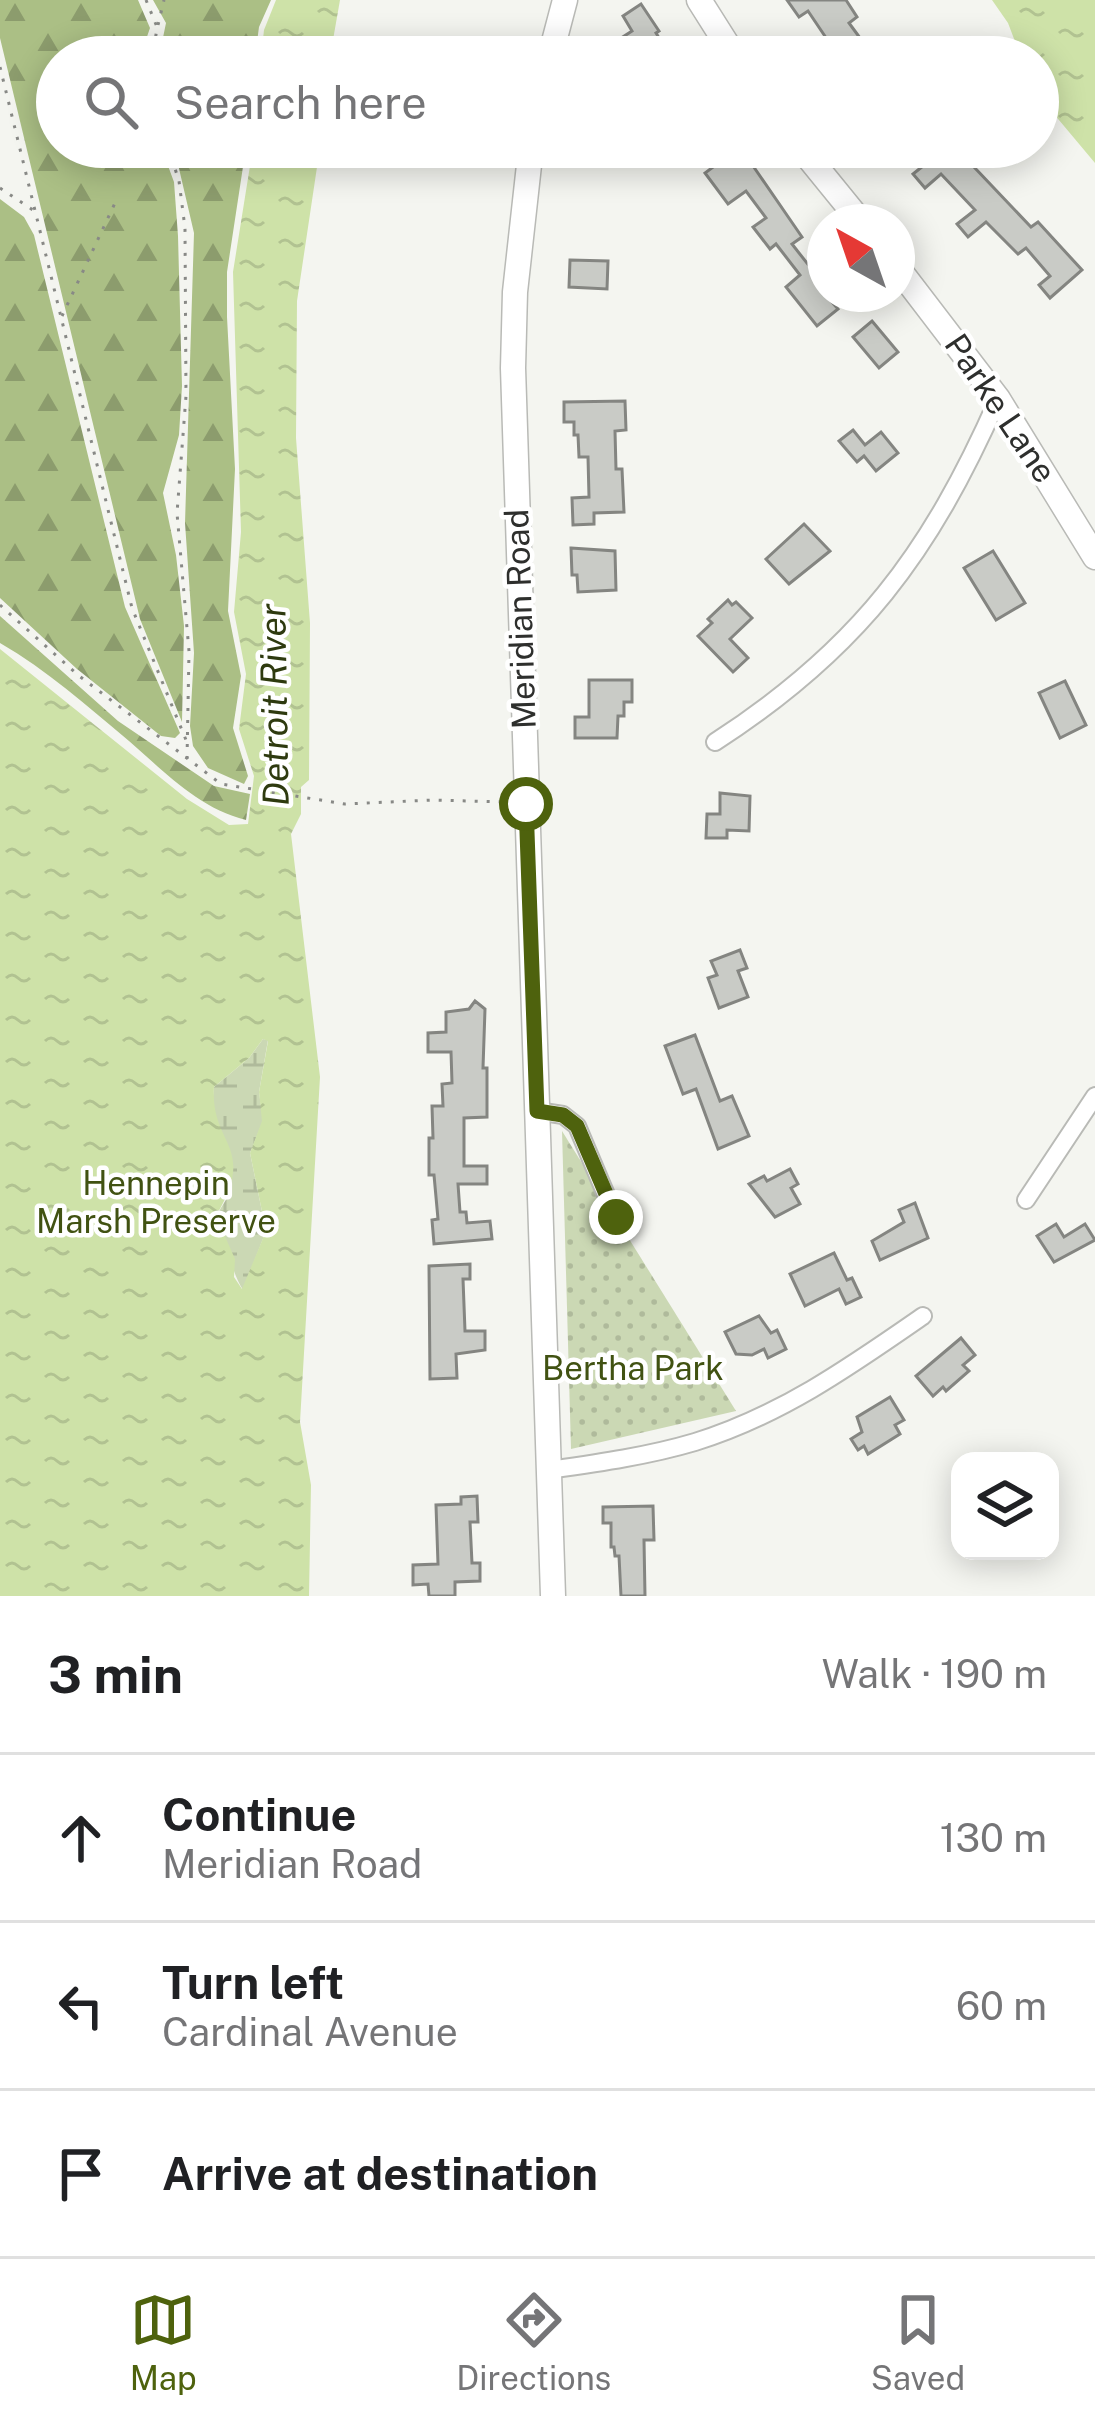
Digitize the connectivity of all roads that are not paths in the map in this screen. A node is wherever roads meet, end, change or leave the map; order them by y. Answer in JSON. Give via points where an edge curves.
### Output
{"nodes":[{"id":1,"x":565,"y":0,"type":"edge"},
{"id":2,"x":699,"y":0,"type":"edge"},
{"id":3,"x":556,"y":36,"type":"edge"},
{"id":4,"x":722,"y":36,"type":"edge"},
{"id":5,"x":528,"y":168,"type":"edge"},
{"id":6,"x":817,"y":168,"type":"edge"},
{"id":7,"x":846,"y":204,"type":"edge"},
{"id":8,"x":915,"y":290,"type":"edge"},
{"id":9,"x":998,"y":398,"type":"junction"},
{"id":10,"x":1095,"y":557,"type":"edge"},
{"id":11,"x":716,"y":742,"type":"dead end"},
{"id":12,"x":1095,"y":1096,"type":"edge"},
{"id":13,"x":537,"y":1111,"type":"junction"},
{"id":14,"x":1026,"y":1200,"type":"dead end"},
{"id":15,"x":620,"y":1228,"type":"dead end"},
{"id":16,"x":922,"y":1316,"type":"dead end"},
{"id":17,"x":549,"y":1470,"type":"junction"},
{"id":18,"x":553,"y":1596,"type":"edge"}],
"edges":[{"from":1,"to":3,"type":"street"},
{"from":2,"to":4,"type":"street"},
{"from":5,"to":13,"type":"street","name":"Meridian Road","via":[[513,368]]},
{"from":6,"to":7,"type":"street"},
{"from":8,"to":9,"type":"street","name":"Parke Lane"},
{"from":9,"to":10,"type":"street","name":"Parke Lane"},
{"from":9,"to":11,"type":"street","via":[[967,470],[886,597],[800,681]]},
{"from":12,"to":14,"type":"street"},
{"from":13,"to":15,"type":"street","via":[[577,1126]]},
{"from":13,"to":17,"type":"street","name":"Meridian Road"},
{"from":16,"to":17,"type":"street","via":[[824,1384],[735,1428]]},
{"from":17,"to":18,"type":"street","name":"Meridian Road"}]}
